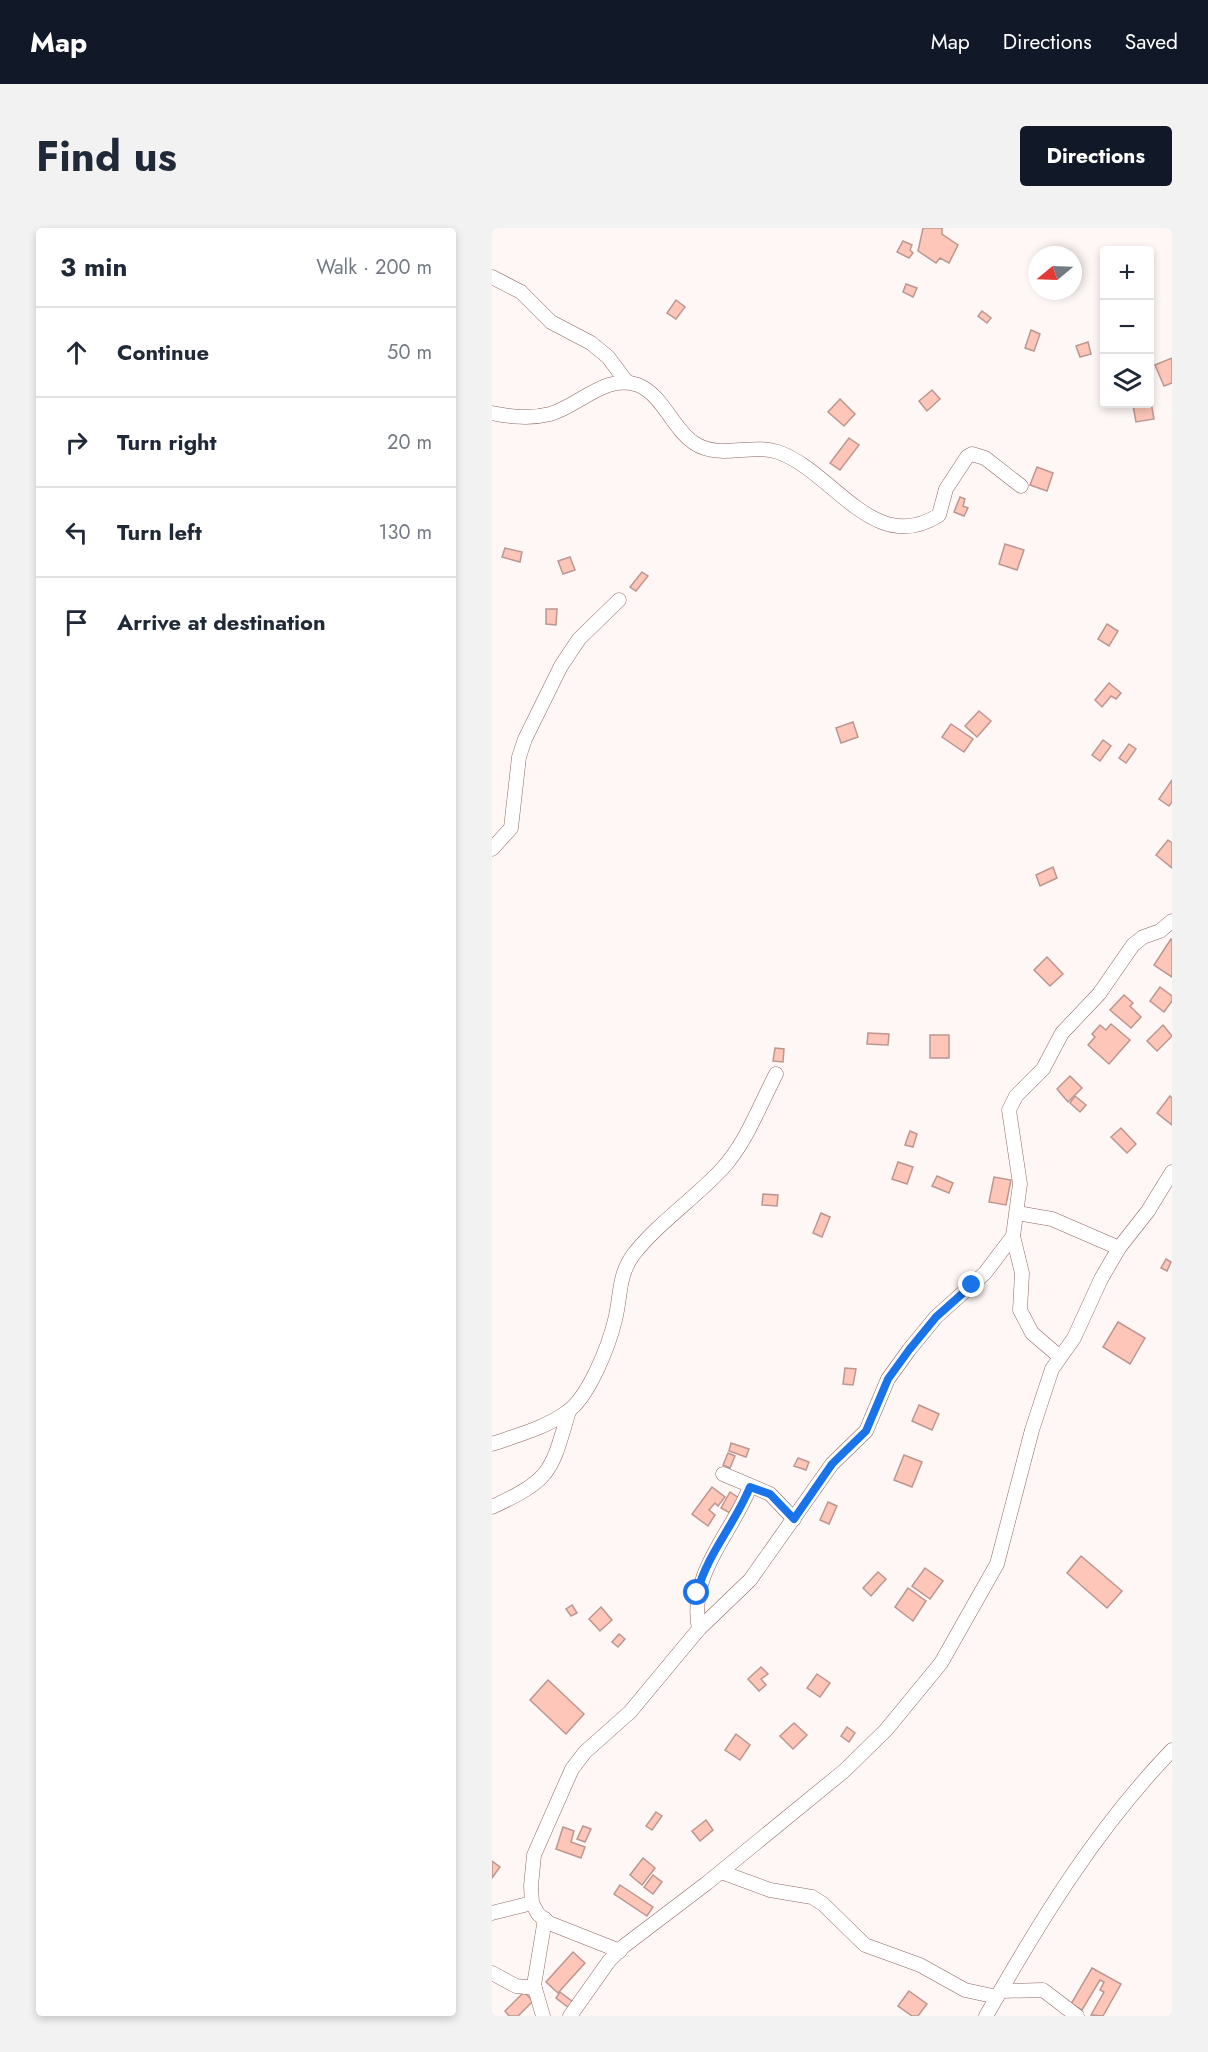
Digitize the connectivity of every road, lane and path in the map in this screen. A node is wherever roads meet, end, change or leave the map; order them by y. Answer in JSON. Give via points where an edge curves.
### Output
{"nodes":[{"id":1,"x":492,"y":277,"type":"edge"},
{"id":2,"x":626,"y":381,"type":"junction"},
{"id":3,"x":492,"y":413,"type":"edge"},
{"id":4,"x":1021,"y":486,"type":"dead end"},
{"id":5,"x":620,"y":600,"type":"dead end"},
{"id":6,"x":492,"y":849,"type":"edge"},
{"id":7,"x":1172,"y":921,"type":"edge"},
{"id":8,"x":776,"y":1074,"type":"dead end"},
{"id":9,"x":1172,"y":1172,"type":"edge"},
{"id":10,"x":1017,"y":1213,"type":"junction"},
{"id":11,"x":1013,"y":1236,"type":"junction"},
{"id":12,"x":1119,"y":1248,"type":"junction"},
{"id":13,"x":1060,"y":1357,"type":"junction"},
{"id":14,"x":569,"y":1411,"type":"junction"},
{"id":15,"x":492,"y":1444,"type":"edge"},
{"id":16,"x":723,"y":1474,"type":"dead end"},
{"id":17,"x":750,"y":1487,"type":"junction"},
{"id":18,"x":492,"y":1507,"type":"edge"},
{"id":19,"x":794,"y":1519,"type":"junction"},
{"id":20,"x":699,"y":1629,"type":"junction"},
{"id":21,"x":1172,"y":1750,"type":"edge"},
{"id":22,"x":721,"y":1872,"type":"junction"},
{"id":23,"x":532,"y":1903,"type":"junction"},
{"id":24,"x":492,"y":1913,"type":"edge"},
{"id":25,"x":545,"y":1919,"type":"junction"},
{"id":26,"x":620,"y":1951,"type":"junction"},
{"id":27,"x":492,"y":1973,"type":"edge"},
{"id":28,"x":535,"y":1988,"type":"junction"},
{"id":29,"x":999,"y":1994,"type":"junction"},
{"id":30,"x":543,"y":2016,"type":"edge"},
{"id":31,"x":570,"y":2016,"type":"edge"},
{"id":32,"x":986,"y":2016,"type":"edge"},
{"id":33,"x":1077,"y":2016,"type":"edge"}],
"edges":[{"from":1,"to":2,"type":"street","via":[[521,292],[551,322],[591,343],[608,357]]},
{"from":2,"to":3,"type":"street","via":[[611,384],[553,413],[536,417]]},
{"from":2,"to":4,"type":"street","via":[[648,391],[696,444],[719,451],[772,450],[786,456],[887,526],[904,527],[939,515],[946,489],[972,454],[985,458]]},
{"from":5,"to":6,"type":"street","via":[[579,639],[561,666],[519,757],[511,828]]},
{"from":7,"to":10,"type":"street","via":[[1133,945],[1099,994],[1062,1033],[1043,1069],[1013,1100],[1009,1115],[1020,1177]]},
{"from":8,"to":14,"type":"street","via":[[724,1167],[635,1253],[623,1270],[615,1320],[605,1350]]},
{"from":9,"to":12,"type":"street"},
{"from":10,"to":11,"type":"street"},
{"from":10,"to":12,"type":"street","via":[[1052,1219]]},
{"from":11,"to":13,"type":"street","via":[[1021,1268],[1019,1294],[1023,1317],[1032,1333]]},
{"from":11,"to":19,"type":"street","via":[[985,1273],[936,1317],[909,1350],[888,1379],[866,1431],[832,1464]]},
{"from":12,"to":13,"type":"street","via":[[1074,1338]]},
{"from":13,"to":22,"type":"street","via":[[1046,1384],[1032,1430],[997,1564],[941,1663],[886,1730],[844,1771]]},
{"from":14,"to":15,"type":"street","via":[[539,1428]]},
{"from":14,"to":18,"type":"street","via":[[555,1460],[545,1474],[532,1488]]},
{"from":16,"to":17,"type":"street"},
{"from":17,"to":19,"type":"street","via":[[770,1494]]},
{"from":17,"to":20,"type":"street","via":[[704,1569],[697,1593]]},
{"from":19,"to":20,"type":"street","via":[[750,1580]]},
{"from":20,"to":23,"type":"street","via":[[630,1712],[585,1752],[572,1769],[534,1855]]},
{"from":21,"to":29,"type":"street","via":[[1094,1843],[1056,1897]]},
{"from":22,"to":26,"type":"street"},
{"from":22,"to":29,"type":"street","via":[[770,1890],[812,1897],[865,1945],[920,1965],[965,1990]]},
{"from":23,"to":24,"type":"street"},
{"from":23,"to":25,"type":"street"},
{"from":25,"to":26,"type":"street"},
{"from":25,"to":28,"type":"street"},
{"from":26,"to":31,"type":"street"},
{"from":27,"to":28,"type":"street","via":[[516,1986]]},
{"from":28,"to":30,"type":"street"},
{"from":29,"to":32,"type":"street"},
{"from":29,"to":33,"type":"street","via":[[1043,1990]]}]}
